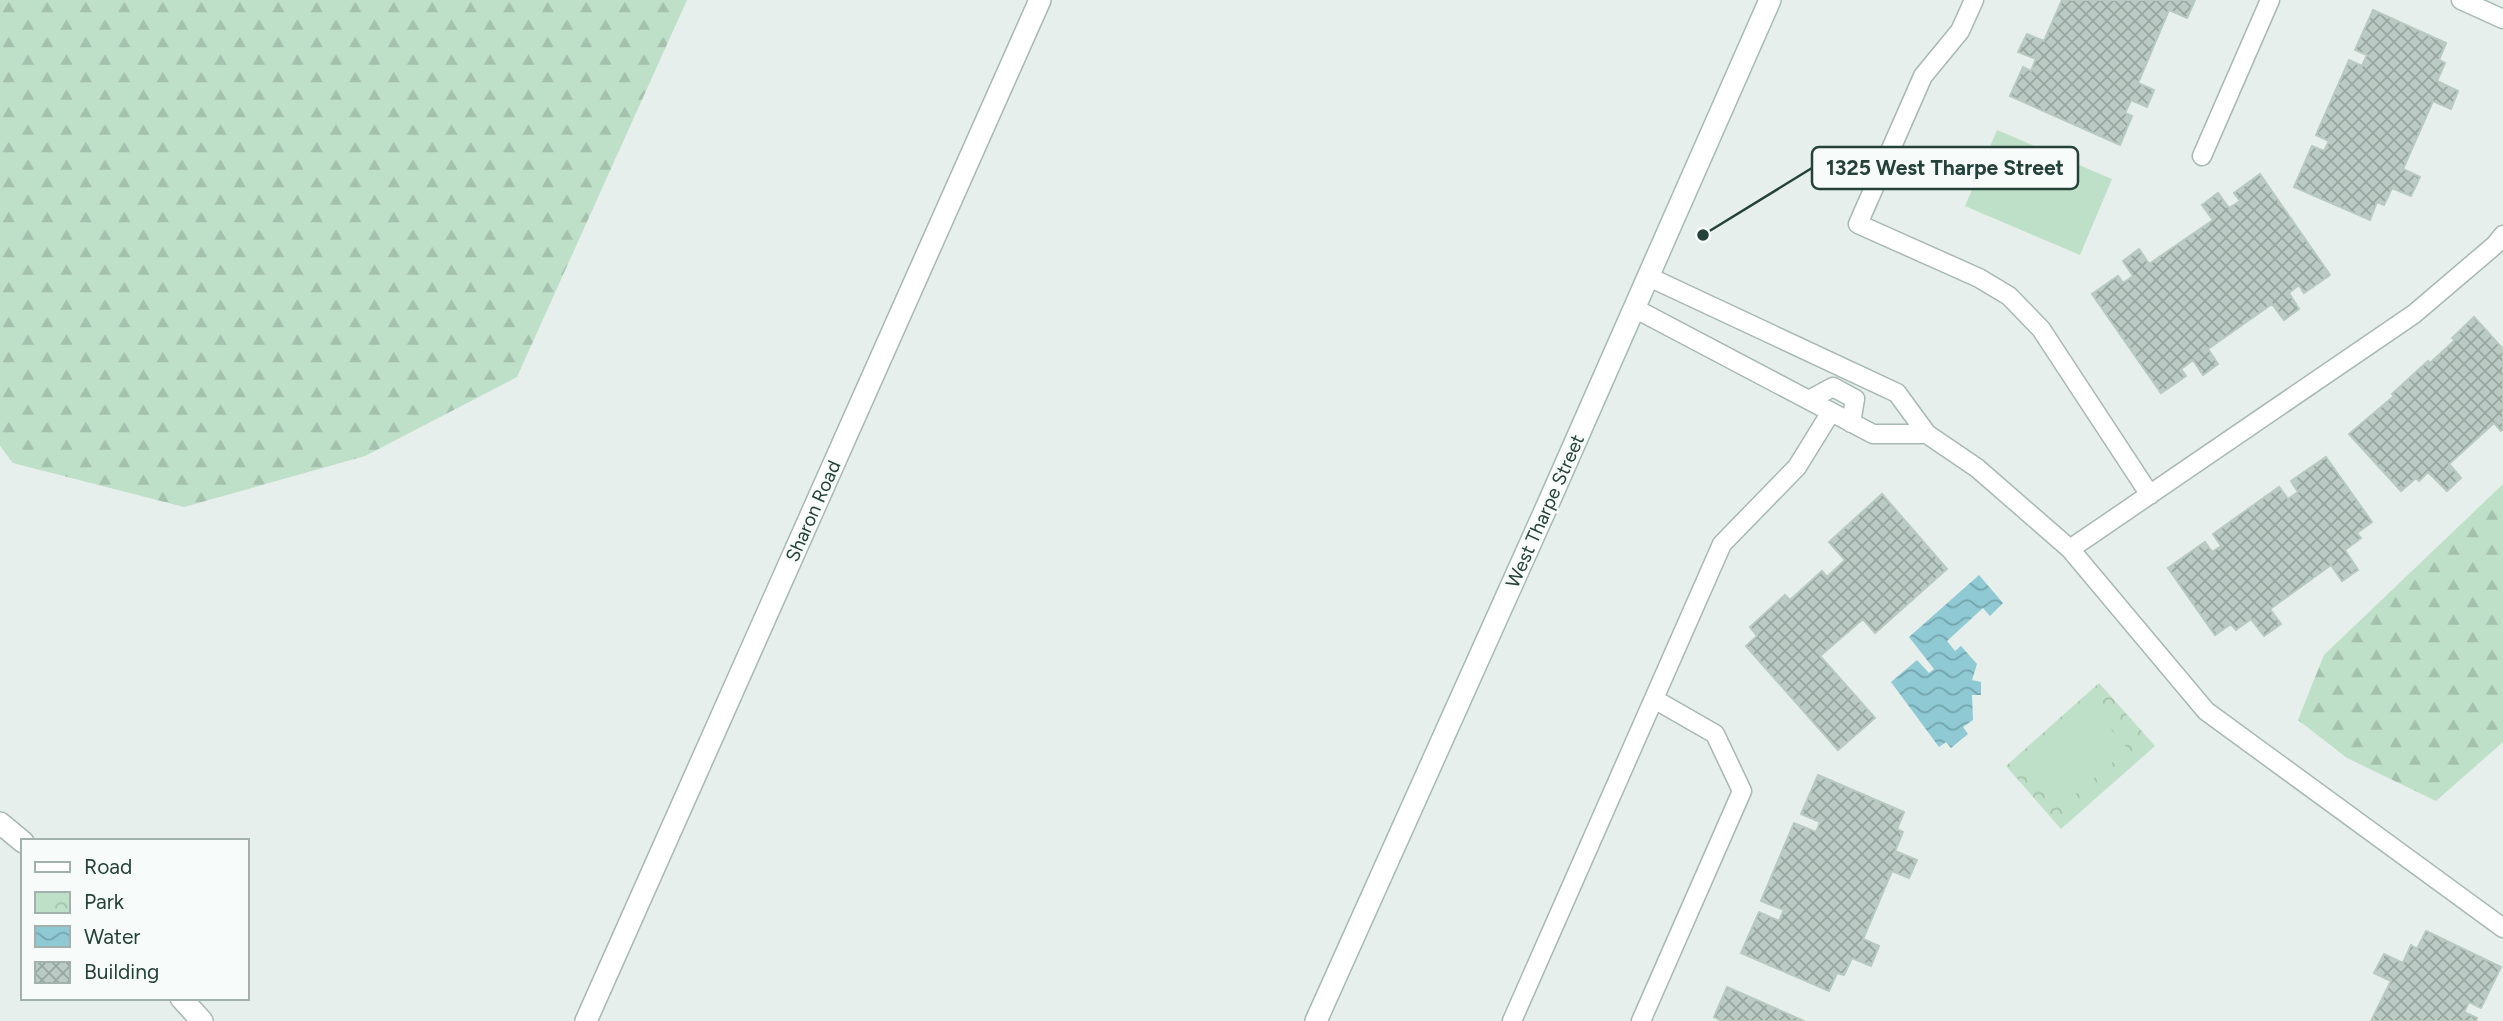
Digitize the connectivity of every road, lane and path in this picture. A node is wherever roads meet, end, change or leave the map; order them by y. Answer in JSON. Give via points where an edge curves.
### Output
{"nodes":[{"id":1,"x":1040,"y":0,"type":"edge"},
{"id":2,"x":1770,"y":0,"type":"edge"},
{"id":3,"x":1974,"y":0,"type":"edge"},
{"id":4,"x":2270,"y":0,"type":"edge"},
{"id":5,"x":2461,"y":0,"type":"edge"},
{"id":6,"x":2503,"y":19,"type":"edge"},
{"id":7,"x":2202,"y":156,"type":"dead end"},
{"id":8,"x":2503,"y":235,"type":"edge"},
{"id":9,"x":1648,"y":277,"type":"junction"},
{"id":10,"x":1634,"y":308,"type":"junction"},
{"id":11,"x":1809,"y":400,"type":"junction"},
{"id":12,"x":1831,"y":412,"type":"junction"},
{"id":13,"x":1851,"y":423,"type":"junction"},
{"id":14,"x":1927,"y":434,"type":"junction"},
{"id":15,"x":2150,"y":495,"type":"junction"},
{"id":16,"x":2070,"y":549,"type":"junction"},
{"id":17,"x":1654,"y":699,"type":"junction"},
{"id":18,"x":0,"y":823,"type":"edge"},
{"id":19,"x":21,"y":840,"type":"edge"},
{"id":20,"x":2503,"y":928,"type":"edge"},
{"id":21,"x":183,"y":1000,"type":"edge"},
{"id":22,"x":202,"y":1021,"type":"edge"},
{"id":23,"x":586,"y":1021,"type":"edge"},
{"id":24,"x":1316,"y":1021,"type":"edge"},
{"id":25,"x":1512,"y":1021,"type":"edge"},
{"id":26,"x":1641,"y":1021,"type":"edge"}],
"edges":[{"from":1,"to":23,"type":"street","name":"Sharon Road"},
{"from":2,"to":9,"type":"street","name":"West Tharpe Street"},
{"from":3,"to":15,"type":"lane","via":[[1960,31],[1923,76],[1858,224],[2009,296],[2041,329]]},
{"from":4,"to":7,"type":"lane"},
{"from":5,"to":6,"type":"lane"},
{"from":8,"to":15,"type":"lane","via":[[2414,314]]},
{"from":9,"to":10,"type":"street","name":"West Tharpe Street"},
{"from":9,"to":14,"type":"lane","via":[[1896,393]]},
{"from":10,"to":11,"type":"lane"},
{"from":10,"to":24,"type":"street","name":"West Tharpe Street"},
{"from":11,"to":12,"type":"lane"},
{"from":11,"to":13,"type":"lane","via":[[1833,387],[1855,400]]},
{"from":12,"to":13,"type":"lane"},
{"from":12,"to":17,"type":"lane","via":[[1797,467],[1722,544]]},
{"from":13,"to":14,"type":"lane","via":[[1873,434]]},
{"from":14,"to":16,"type":"lane","via":[[1977,468]]},
{"from":15,"to":16,"type":"lane"},
{"from":16,"to":20,"type":"lane","via":[[2206,711]]},
{"from":17,"to":25,"type":"lane"},
{"from":17,"to":26,"type":"lane","via":[[1715,734],[1742,791]]},
{"from":18,"to":19,"type":"street"},
{"from":21,"to":22,"type":"street"}]}
